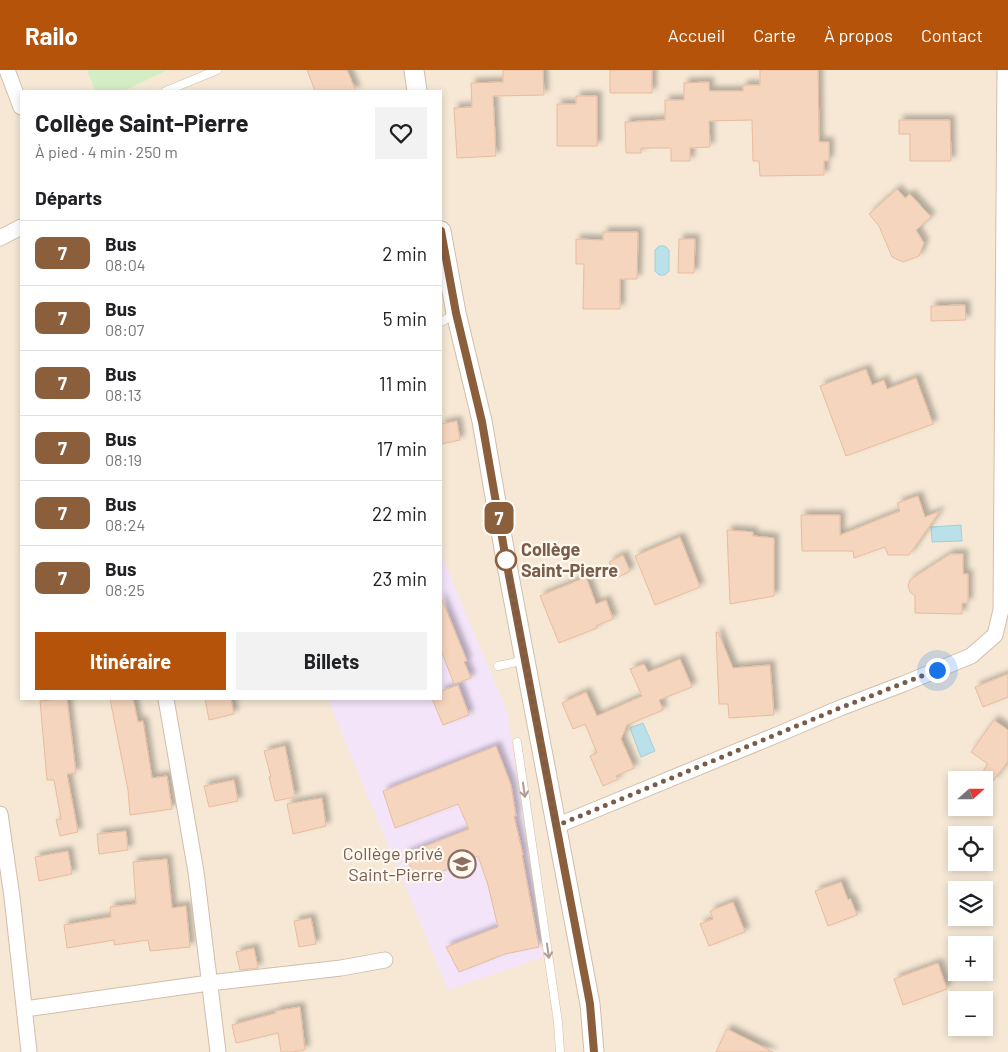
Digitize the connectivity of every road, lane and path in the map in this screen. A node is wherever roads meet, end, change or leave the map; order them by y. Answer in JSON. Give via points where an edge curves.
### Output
{"nodes":[{"id":1,"x":7,"y":70,"type":"edge"},
{"id":2,"x":217,"y":70,"type":"edge"},
{"id":3,"x":414,"y":70,"type":"edge"},
{"id":4,"x":1005,"y":70,"type":"edge"},
{"id":5,"x":168,"y":90,"type":"edge"},
{"id":6,"x":418,"y":90,"type":"edge"},
{"id":7,"x":20,"y":103,"type":"edge"},
{"id":8,"x":20,"y":228,"type":"edge"},
{"id":9,"x":0,"y":238,"type":"edge"},
{"id":10,"x":442,"y":242,"type":"edge"},
{"id":11,"x":449,"y":317,"type":"edge"},
{"id":12,"x":1005,"y":522,"type":"edge"},
{"id":13,"x":525,"y":660,"type":"junction"},
{"id":14,"x":498,"y":666,"type":"dead end"},
{"id":15,"x":166,"y":700,"type":"edge"},
{"id":16,"x":518,"y":742,"type":"dead end"},
{"id":17,"x":0,"y":814,"type":"edge"},
{"id":18,"x":556,"y":826,"type":"junction"},
{"id":19,"x":6,"y":897,"type":"edge"},
{"id":20,"x":385,"y":960,"type":"dead end"},
{"id":21,"x":209,"y":983,"type":"junction"},
{"id":22,"x":25,"y":1009,"type":"junction"},
{"id":23,"x":29,"y":1052,"type":"edge"},
{"id":24,"x":218,"y":1052,"type":"edge"},
{"id":25,"x":560,"y":1052,"type":"edge"},
{"id":26,"x":594,"y":1052,"type":"edge"}],
"edges":[{"from":1,"to":7,"type":"street"},
{"from":2,"to":5,"type":"lane"},
{"from":3,"to":6,"type":"street"},
{"from":4,"to":12,"type":"street"},
{"from":8,"to":9,"type":"street"},
{"from":10,"to":11,"type":"street"},
{"from":11,"to":13,"type":"street","via":[[482,422]]},
{"from":12,"to":18,"type":"street","via":[[1000,610],[995,635],[971,656]]},
{"from":13,"to":14,"type":"lane"},
{"from":13,"to":18,"type":"street"},
{"from":15,"to":21,"type":"street","via":[[196,872]]},
{"from":16,"to":25,"type":"lane","one_way":true},
{"from":17,"to":19,"type":"street"},
{"from":18,"to":26,"type":"street","via":[[590,1004]]},
{"from":19,"to":22,"type":"street"},
{"from":20,"to":21,"type":"street"},
{"from":21,"to":22,"type":"street"},
{"from":21,"to":24,"type":"street"},
{"from":22,"to":23,"type":"street"}]}
